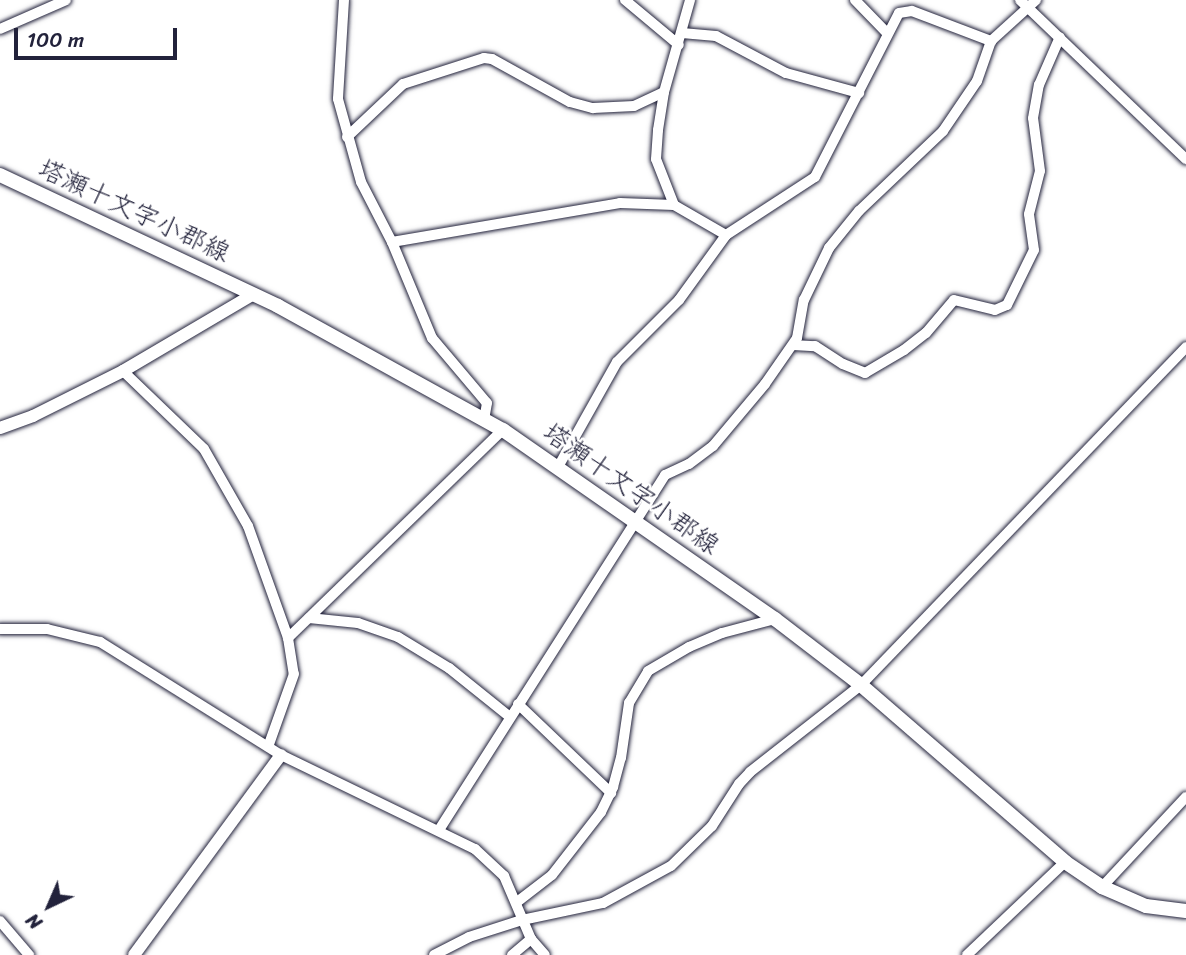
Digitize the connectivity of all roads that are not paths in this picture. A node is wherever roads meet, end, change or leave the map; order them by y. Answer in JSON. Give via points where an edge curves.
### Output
{"nodes":[{"id":1,"x":66,"y":0,"type":"edge"},
{"id":2,"x":344,"y":0,"type":"edge"},
{"id":3,"x":625,"y":0,"type":"edge"},
{"id":4,"x":690,"y":0,"type":"edge"},
{"id":5,"x":855,"y":0,"type":"edge"},
{"id":6,"x":1028,"y":3,"type":"edge"},
{"id":7,"x":0,"y":29,"type":"edge"},
{"id":8,"x":887,"y":33,"type":"junction"},
{"id":9,"x":1060,"y":37,"type":"junction"},
{"id":10,"x":680,"y":39,"type":"junction"},
{"id":11,"x":991,"y":41,"type":"junction"},
{"id":12,"x":664,"y":92,"type":"junction"},
{"id":13,"x":859,"y":93,"type":"junction"},
{"id":14,"x":347,"y":137,"type":"junction"},
{"id":15,"x":1186,"y":159,"type":"edge"},
{"id":16,"x":0,"y":175,"type":"edge"},
{"id":17,"x":674,"y":205,"type":"junction"},
{"id":18,"x":726,"y":234,"type":"junction"},
{"id":19,"x":391,"y":242,"type":"junction"},
{"id":20,"x":252,"y":295,"type":"junction"},
{"id":21,"x":793,"y":345,"type":"junction"},
{"id":22,"x":1186,"y":347,"type":"edge"},
{"id":23,"x":123,"y":371,"type":"junction"},
{"id":24,"x":484,"y":420,"type":"junction"},
{"id":25,"x":0,"y":428,"type":"edge"},
{"id":26,"x":503,"y":430,"type":"junction"},
{"id":27,"x":558,"y":467,"type":"junction"},
{"id":28,"x":634,"y":520,"type":"junction"},
{"id":29,"x":309,"y":618,"type":"junction"},
{"id":30,"x":775,"y":619,"type":"junction"},
{"id":31,"x":0,"y":629,"type":"edge"},
{"id":32,"x":288,"y":638,"type":"junction"},
{"id":33,"x":861,"y":685,"type":"junction"},
{"id":34,"x":518,"y":704,"type":"junction"},
{"id":35,"x":510,"y":717,"type":"junction"},
{"id":36,"x":268,"y":747,"type":"junction"},
{"id":37,"x":281,"y":755,"type":"junction"},
{"id":38,"x":611,"y":793,"type":"junction"},
{"id":39,"x":1186,"y":797,"type":"edge"},
{"id":40,"x":439,"y":830,"type":"junction"},
{"id":41,"x":1065,"y":862,"type":"junction"},
{"id":42,"x":1102,"y":887,"type":"junction"},
{"id":43,"x":517,"y":902,"type":"junction"},
{"id":44,"x":1186,"y":911,"type":"edge"},
{"id":45,"x":522,"y":920,"type":"junction"},
{"id":46,"x":0,"y":921,"type":"edge"},
{"id":47,"x":531,"y":939,"type":"junction"},
{"id":48,"x":969,"y":954,"type":"edge"},
{"id":49,"x":29,"y":955,"type":"edge"},
{"id":50,"x":134,"y":955,"type":"edge"},
{"id":51,"x":434,"y":955,"type":"edge"},
{"id":52,"x":512,"y":955,"type":"edge"},
{"id":53,"x":545,"y":955,"type":"edge"}],
"edges":[{"from":1,"to":7,"type":"street"},
{"from":2,"to":14,"type":"street","via":[[338,99]]},
{"from":3,"to":10,"type":"street"},
{"from":4,"to":10,"type":"street"},
{"from":5,"to":8,"type":"street"},
{"from":6,"to":9,"type":"street"},
{"from":6,"to":11,"type":"street"},
{"from":8,"to":11,"type":"street","via":[[899,13],[912,11]]},
{"from":8,"to":13,"type":"street"},
{"from":9,"to":15,"type":"street"},
{"from":9,"to":21,"type":"street","via":[[1039,85],[1033,118],[1040,172],[1029,214],[1034,250],[1007,305],[996,310],[954,300],[926,332],[865,373],[815,346]]},
{"from":10,"to":12,"type":"street"},
{"from":10,"to":13,"type":"street","via":[[716,36],[786,73]]},
{"from":11,"to":21,"type":"street","via":[[977,81],[943,131],[859,211],[830,248],[809,287]]},
{"from":12,"to":14,"type":"street","via":[[634,106],[593,108],[570,102],[484,58],[403,85]]},
{"from":12,"to":17,"type":"street","via":[[656,159]]},
{"from":13,"to":18,"type":"street","via":[[815,177]]},
{"from":14,"to":19,"type":"street","via":[[361,182]]},
{"from":16,"to":20,"type":"main road","name":"塔瀬十文字小郡線"},
{"from":17,"to":18,"type":"street"},
{"from":17,"to":19,"type":"street","via":[[620,203]]},
{"from":18,"to":27,"type":"street","via":[[679,300],[617,362]]},
{"from":19,"to":24,"type":"street","via":[[432,338],[487,403]]},
{"from":20,"to":23,"type":"street"},
{"from":20,"to":24,"type":"main road","name":"塔瀬十文字小郡線"},
{"from":21,"to":28,"type":"street","via":[[729,429],[700,456],[666,475]]},
{"from":22,"to":33,"type":"street"},
{"from":23,"to":25,"type":"street"},
{"from":23,"to":32,"type":"street","via":[[204,449],[248,526]]},
{"from":24,"to":26,"type":"main road","name":"塔瀬十文字小郡線"},
{"from":26,"to":27,"type":"main road","name":"塔瀬十文字小郡線"},
{"from":26,"to":29,"type":"street"},
{"from":27,"to":28,"type":"main road","name":"塔瀬十文字小郡線"},
{"from":28,"to":30,"type":"main road","name":"塔瀬十文字小郡線"},
{"from":28,"to":34,"type":"street"},
{"from":29,"to":32,"type":"street"},
{"from":29,"to":35,"type":"street","via":[[358,623],[398,637],[449,668]]},
{"from":30,"to":33,"type":"main road","name":"塔瀬十文字小郡線"},
{"from":30,"to":38,"type":"street","via":[[722,633],[648,671],[629,703]]},
{"from":31,"to":36,"type":"street","via":[[47,629],[100,642]]},
{"from":32,"to":36,"type":"street","via":[[295,674]]},
{"from":33,"to":41,"type":"main road","name":"塔瀬十文字小郡線"},
{"from":33,"to":45,"type":"street","via":[[750,772],[712,826],[671,866],[603,903]]},
{"from":34,"to":35,"type":"street"},
{"from":34,"to":38,"type":"street"},
{"from":35,"to":40,"type":"street"},
{"from":36,"to":37,"type":"street"},
{"from":37,"to":40,"type":"street"},
{"from":37,"to":50,"type":"street"},
{"from":38,"to":43,"type":"street","via":[[601,813],[552,875]]},
{"from":39,"to":42,"type":"street"},
{"from":40,"to":43,"type":"street","via":[[494,864]]},
{"from":41,"to":42,"type":"main road","name":"塔瀬十文字小郡線"},
{"from":41,"to":48,"type":"street"},
{"from":42,"to":44,"type":"main road","name":"塔瀬十文字小郡線","via":[[1146,906]]},
{"from":43,"to":45,"type":"street"},
{"from":45,"to":47,"type":"street"},
{"from":45,"to":51,"type":"street","via":[[469,937]]},
{"from":46,"to":49,"type":"street"},
{"from":47,"to":52,"type":"street"},
{"from":47,"to":53,"type":"street"}]}
